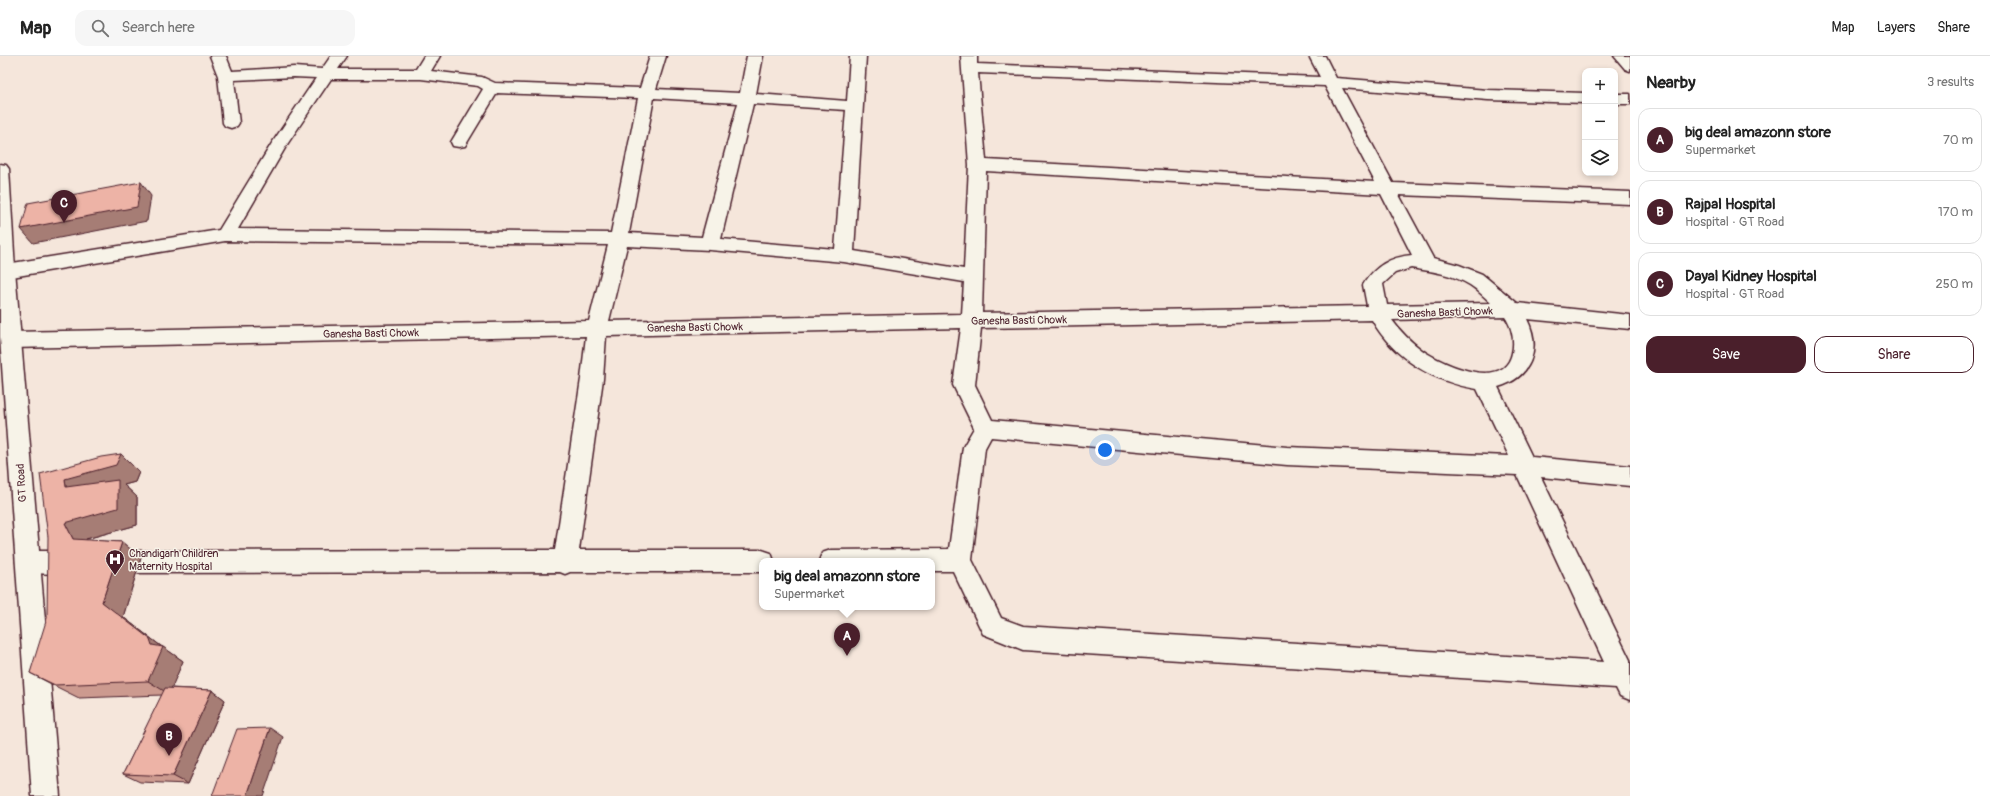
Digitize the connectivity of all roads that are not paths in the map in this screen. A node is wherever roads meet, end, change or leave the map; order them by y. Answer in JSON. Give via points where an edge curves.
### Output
{"nodes":[{"id":1,"x":218,"y":56,"type":"edge"},
{"id":2,"x":339,"y":56,"type":"edge"},
{"id":3,"x":432,"y":56,"type":"edge"},
{"id":4,"x":658,"y":56,"type":"edge"},
{"id":5,"x":755,"y":56,"type":"edge"},
{"id":6,"x":858,"y":56,"type":"edge"},
{"id":7,"x":1317,"y":56,"type":"edge"},
{"id":8,"x":1622,"y":56,"type":"edge"},
{"id":9,"x":970,"y":62,"type":"edge"},
{"id":10,"x":1630,"y":66,"type":"edge"},
{"id":11,"x":328,"y":74,"type":"junction"},
{"id":12,"x":421,"y":74,"type":"junction"},
{"id":13,"x":226,"y":76,"type":"junction"},
{"id":14,"x":1331,"y":82,"type":"junction"},
{"id":15,"x":492,"y":88,"type":"junction"},
{"id":16,"x":647,"y":92,"type":"junction"},
{"id":17,"x":747,"y":97,"type":"junction"},
{"id":18,"x":1582,"y":98,"type":"edge"},
{"id":19,"x":1618,"y":98,"type":"edge"},
{"id":20,"x":1630,"y":99,"type":"edge"},
{"id":21,"x":854,"y":106,"type":"junction"},
{"id":22,"x":230,"y":123,"type":"dead end"},
{"id":23,"x":459,"y":142,"type":"dead end"},
{"id":24,"x":978,"y":165,"type":"junction"},
{"id":25,"x":0,"y":169,"type":"edge"},
{"id":26,"x":1387,"y":188,"type":"junction"},
{"id":27,"x":1630,"y":198,"type":"edge"},
{"id":28,"x":225,"y":235,"type":"junction"},
{"id":29,"x":619,"y":239,"type":"junction"},
{"id":30,"x":710,"y":244,"type":"junction"},
{"id":31,"x":844,"y":256,"type":"junction"},
{"id":32,"x":1426,"y":263,"type":"junction"},
{"id":33,"x":2,"y":271,"type":"edge"},
{"id":34,"x":975,"y":277,"type":"junction"},
{"id":35,"x":1511,"y":310,"type":"junction"},
{"id":36,"x":1379,"y":313,"type":"junction"},
{"id":37,"x":972,"y":321,"type":"junction"},
{"id":38,"x":1630,"y":322,"type":"edge"},
{"id":39,"x":597,"y":328,"type":"junction"},
{"id":40,"x":11,"y":340,"type":"junction"},
{"id":41,"x":1485,"y":382,"type":"junction"},
{"id":42,"x":985,"y":428,"type":"junction"},
{"id":43,"x":1525,"y":466,"type":"junction"},
{"id":44,"x":1630,"y":476,"type":"edge"},
{"id":45,"x":935,"y":560,"type":"edge"},
{"id":46,"x":960,"y":560,"type":"junction"},
{"id":47,"x":28,"y":562,"type":"junction"},
{"id":48,"x":759,"y":562,"type":"edge"},
{"id":49,"x":565,"y":563,"type":"junction"},
{"id":50,"x":1628,"y":680,"type":"edge"},
{"id":51,"x":46,"y":796,"type":"edge"}],
"edges":[{"from":1,"to":13,"type":"street"},
{"from":2,"to":11,"type":"street"},
{"from":3,"to":12,"type":"street"},
{"from":4,"to":16,"type":"street"},
{"from":5,"to":17,"type":"street"},
{"from":6,"to":21,"type":"street"},
{"from":7,"to":14,"type":"street"},
{"from":8,"to":10,"type":"street"},
{"from":9,"to":14,"type":"street"},
{"from":9,"to":24,"type":"street"},
{"from":11,"to":12,"type":"street"},
{"from":11,"to":13,"type":"street","via":[[294,72]]},
{"from":11,"to":28,"type":"street","via":[[280,143]]},
{"from":12,"to":15,"type":"street","via":[[482,82]]},
{"from":13,"to":22,"type":"street"},
{"from":14,"to":18,"type":"street","via":[[1488,95]]},
{"from":14,"to":26,"type":"street"},
{"from":15,"to":16,"type":"street"},
{"from":15,"to":23,"type":"street"},
{"from":16,"to":17,"type":"street"},
{"from":16,"to":29,"type":"street"},
{"from":17,"to":21,"type":"street"},
{"from":17,"to":30,"type":"street"},
{"from":19,"to":20,"type":"street"},
{"from":21,"to":31,"type":"street"},
{"from":24,"to":26,"type":"street"},
{"from":24,"to":34,"type":"street"},
{"from":25,"to":33,"type":"street","name":"GT Road"},
{"from":26,"to":27,"type":"street"},
{"from":26,"to":32,"type":"street"},
{"from":28,"to":29,"type":"street"},
{"from":28,"to":33,"type":"street"},
{"from":29,"to":30,"type":"street"},
{"from":29,"to":39,"type":"street"},
{"from":30,"to":31,"type":"street"},
{"from":31,"to":34,"type":"street"},
{"from":32,"to":35,"type":"street","name":"Ganesha Basti Chowk","via":[[1450,268],[1476,279]]},
{"from":32,"to":36,"type":"street","name":"Ganesha Basti Chowk","via":[[1411,261],[1393,265],[1379,274],[1373,285]]},
{"from":33,"to":40,"type":"street","name":"GT Road"},
{"from":34,"to":37,"type":"street"},
{"from":35,"to":36,"type":"street","name":"Ganesha Basti Chowk"},
{"from":35,"to":38,"type":"street","name":"Ganesha Basti Chowk"},
{"from":35,"to":41,"type":"street","name":"Ganesha Basti Chowk","via":[[1523,334],[1523,354],[1514,370],[1505,377]]},
{"from":36,"to":37,"type":"street","name":"Ganesha Basti Chowk"},
{"from":36,"to":41,"type":"street","name":"Ganesha Basti Chowk","via":[[1402,344],[1420,360],[1452,375]]},
{"from":37,"to":39,"type":"street","name":"Ganesha Basti Chowk"},
{"from":37,"to":42,"type":"street","via":[[964,385]]},
{"from":39,"to":40,"type":"street","name":"Ganesha Basti Chowk"},
{"from":39,"to":49,"type":"street"},
{"from":40,"to":47,"type":"street","name":"GT Road"},
{"from":41,"to":43,"type":"street"},
{"from":42,"to":43,"type":"street","via":[[1287,456]]},
{"from":42,"to":46,"type":"street","via":[[974,447]]},
{"from":43,"to":44,"type":"street"},
{"from":43,"to":50,"type":"street"},
{"from":45,"to":46,"type":"street"},
{"from":46,"to":50,"type":"street","via":[[992,626],[1024,638],[1598,675]]},
{"from":47,"to":49,"type":"street"},
{"from":47,"to":51,"type":"street","name":"GT Road"},
{"from":48,"to":49,"type":"street"}]}
